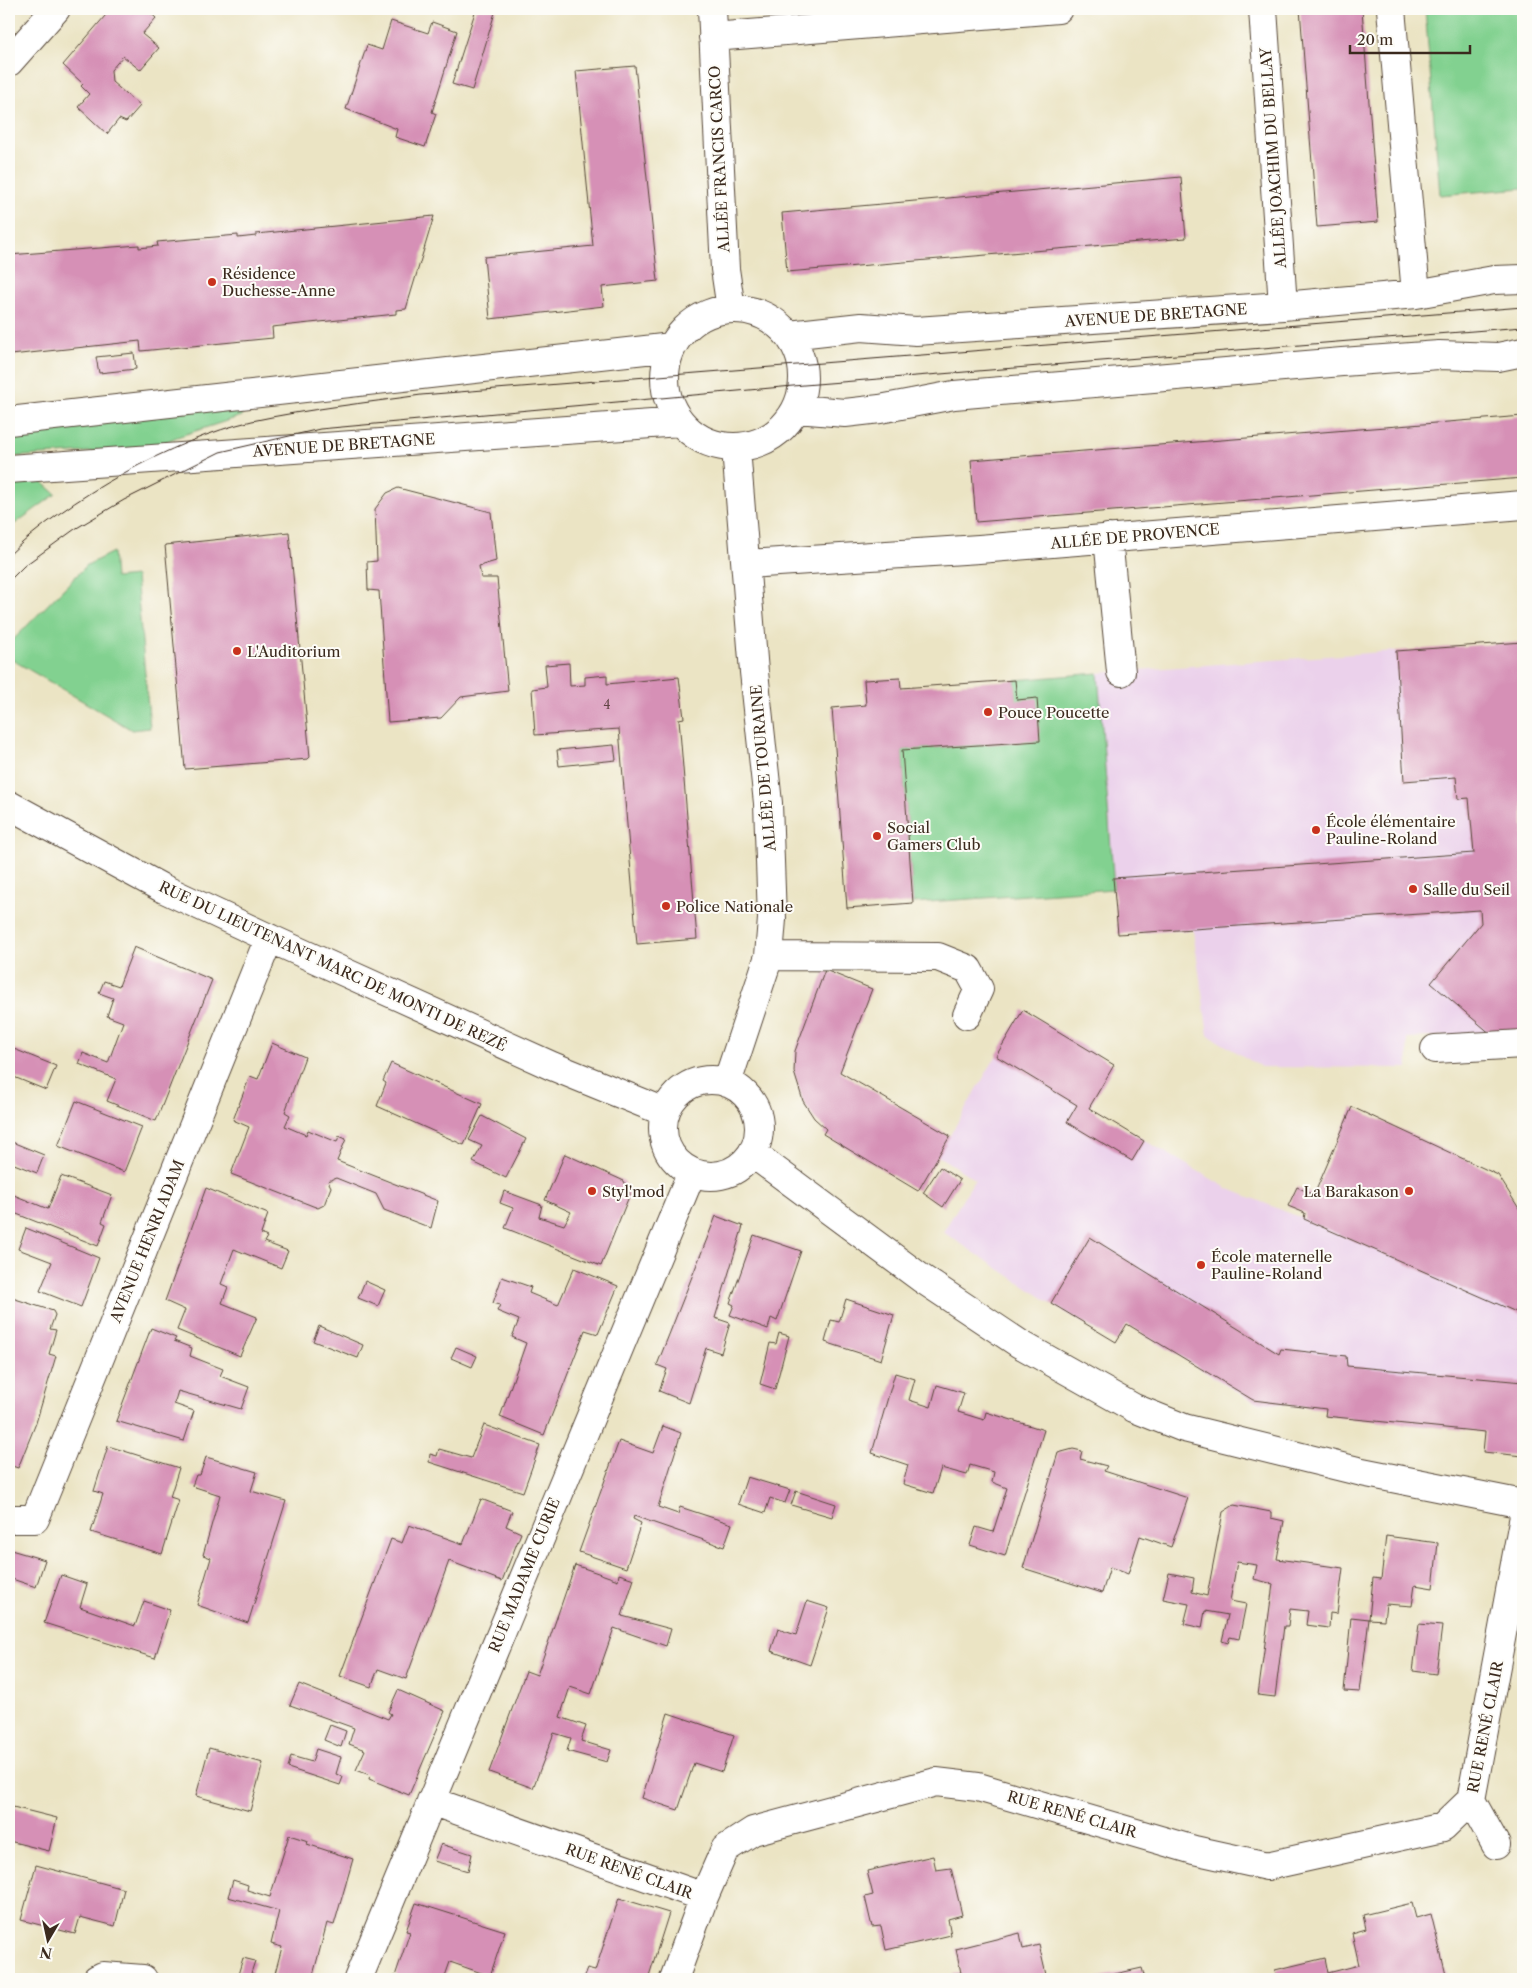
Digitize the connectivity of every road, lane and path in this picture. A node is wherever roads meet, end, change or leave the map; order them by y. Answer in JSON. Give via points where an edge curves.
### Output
{"nodes":[{"id":1,"x":56,"y":9,"type":"edge"},
{"id":2,"x":712,"y":9,"type":"edge"},
{"id":3,"x":1058,"y":9,"type":"edge"},
{"id":4,"x":1263,"y":9,"type":"edge"},
{"id":5,"x":1391,"y":9,"type":"edge"},
{"id":6,"x":713,"y":37,"type":"junction"},
{"id":7,"x":9,"y":62,"type":"edge"},
{"id":8,"x":1523,"y":279,"type":"edge"},
{"id":9,"x":1416,"y":294,"type":"junction"},
{"id":10,"x":1283,"y":306,"type":"junction"},
{"id":11,"x":731,"y":309,"type":"junction"},
{"id":12,"x":789,"y":335,"type":"junction"},
{"id":13,"x":672,"y":347,"type":"junction"},
{"id":14,"x":1523,"y":352,"type":"edge"},
{"id":15,"x":797,"y":409,"type":"junction"},
{"id":16,"x":9,"y":421,"type":"edge"},
{"id":17,"x":680,"y":422,"type":"junction"},
{"id":18,"x":736,"y":448,"type":"junction"},
{"id":19,"x":9,"y":469,"type":"edge"},
{"id":20,"x":1523,"y":505,"type":"edge"},
{"id":21,"x":1108,"y":538,"type":"junction"},
{"id":22,"x":747,"y":564,"type":"junction"},
{"id":23,"x":1122,"y":672,"type":"dead end"},
{"id":24,"x":9,"y":805,"type":"edge"},
{"id":25,"x":269,"y":938,"type":"junction"},
{"id":26,"x":769,"y":956,"type":"junction"},
{"id":27,"x":967,"y":1015,"type":"dead end"},
{"id":28,"x":1523,"y":1044,"type":"edge"},
{"id":29,"x":1436,"y":1049,"type":"dead end"},
{"id":30,"x":727,"y":1083,"type":"junction"},
{"id":31,"x":665,"y":1112,"type":"junction"},
{"id":32,"x":752,"y":1153,"type":"junction"},
{"id":33,"x":692,"y":1172,"type":"junction"},
{"id":34,"x":1523,"y":1504,"type":"edge"},
{"id":35,"x":9,"y":1518,"type":"edge"},
{"id":36,"x":1523,"y":1521,"type":"edge"},
{"id":37,"x":1471,"y":1800,"type":"junction"},
{"id":38,"x":431,"y":1801,"type":"junction"},
{"id":39,"x":1496,"y":1845,"type":"dead end"},
{"id":40,"x":704,"y":1897,"type":"junction"},
{"id":41,"x":97,"y":1979,"type":"edge"},
{"id":42,"x":143,"y":1979,"type":"edge"},
{"id":43,"x":358,"y":1979,"type":"edge"},
{"id":44,"x":674,"y":1979,"type":"edge"}],
"edges":[{"from":1,"to":7,"type":"street"},
{"from":2,"to":6,"type":"street","name":"ALLÉE FRANCIS CARCO"},
{"from":3,"to":6,"type":"street"},
{"from":4,"to":10,"type":"street","name":"ALLÉE JOACHIM DU BELLAY"},
{"from":5,"to":9,"type":"street"},
{"from":6,"to":11,"type":"street","name":"ALLÉE FRANCIS CARCO","via":[[725,269]]},
{"from":8,"to":9,"type":"street","name":"AVENUE DE BRETAGNE","via":[[1494,280]]},
{"from":9,"to":10,"type":"street","name":"AVENUE DE BRETAGNE"},
{"from":10,"to":12,"type":"street","name":"AVENUE DE BRETAGNE","via":[[916,331],[861,327]]},
{"from":11,"to":12,"type":"street","via":[[760,314],[781,326]]},
{"from":11,"to":13,"type":"street","via":[[705,315],[681,333]]},
{"from":12,"to":15,"type":"street","via":[[804,370],[804,385]]},
{"from":13,"to":16,"type":"street"},
{"from":13,"to":17,"type":"street","via":[[665,370],[665,387]]},
{"from":14,"to":15,"type":"street","via":[[1498,357],[1439,355],[1352,361],[954,395],[845,413]]},
{"from":15,"to":18,"type":"street","via":[[786,425],[771,437],[754,445]]},
{"from":17,"to":18,"type":"street","via":[[702,440]]},
{"from":17,"to":19,"type":"street","name":"AVENUE DE BRETAGNE"},
{"from":18,"to":22,"type":"street","name":"ALLÉE DE TOURAINE"},
{"from":20,"to":21,"type":"street","name":"ALLÉE DE PROVENCE"},
{"from":21,"to":22,"type":"street","name":"ALLÉE DE PROVENCE"},
{"from":21,"to":23,"type":"street"},
{"from":22,"to":26,"type":"street","name":"ALLÉE DE TOURAINE","via":[[768,804],[772,884]]},
{"from":24,"to":25,"type":"street","name":"RUE DU LIEUTENANT MARC DE MONTI DE REZÉ","via":[[162,888]]},
{"from":25,"to":31,"type":"street","name":"RUE DU LIEUTENANT MARC DE MONTI DE REZÉ","via":[[552,1066]]},
{"from":25,"to":35,"type":"street","name":"AVENUE HENRI ADAM","via":[[35,1519]]},
{"from":26,"to":27,"type":"street","via":[[938,957],[968,969],[979,989]]},
{"from":26,"to":30,"type":"street","name":"ALLÉE DE TOURAINE"},
{"from":28,"to":29,"type":"street"},
{"from":30,"to":31,"type":"street","via":[[697,1082],[672,1098]]},
{"from":30,"to":32,"type":"street","via":[[750,1099],[756,1112],[759,1126]]},
{"from":31,"to":33,"type":"street","via":[[664,1140],[679,1164]]},
{"from":32,"to":33,"type":"street","via":[[737,1167],[718,1175]]},
{"from":32,"to":34,"type":"street","via":[[906,1266],[1020,1344],[1134,1408],[1184,1428],[1334,1465]]},
{"from":33,"to":38,"type":"street","name":"RUE MADAME CURIE"},
{"from":36,"to":37,"type":"street","name":"RUE RENÉ CLAIR"},
{"from":37,"to":39,"type":"street"},
{"from":37,"to":40,"type":"street","name":"RUE RENÉ CLAIR","via":[[1444,1827],[1268,1866],[1194,1850],[978,1787],[936,1782],[753,1831],[724,1849]]},
{"from":38,"to":40,"type":"street","name":"RUE RENÉ CLAIR"},
{"from":38,"to":43,"type":"street","name":"RUE MADAME CURIE"},
{"from":40,"to":44,"type":"street"},
{"from":41,"to":42,"type":"street","via":[[103,1976]]}]}
